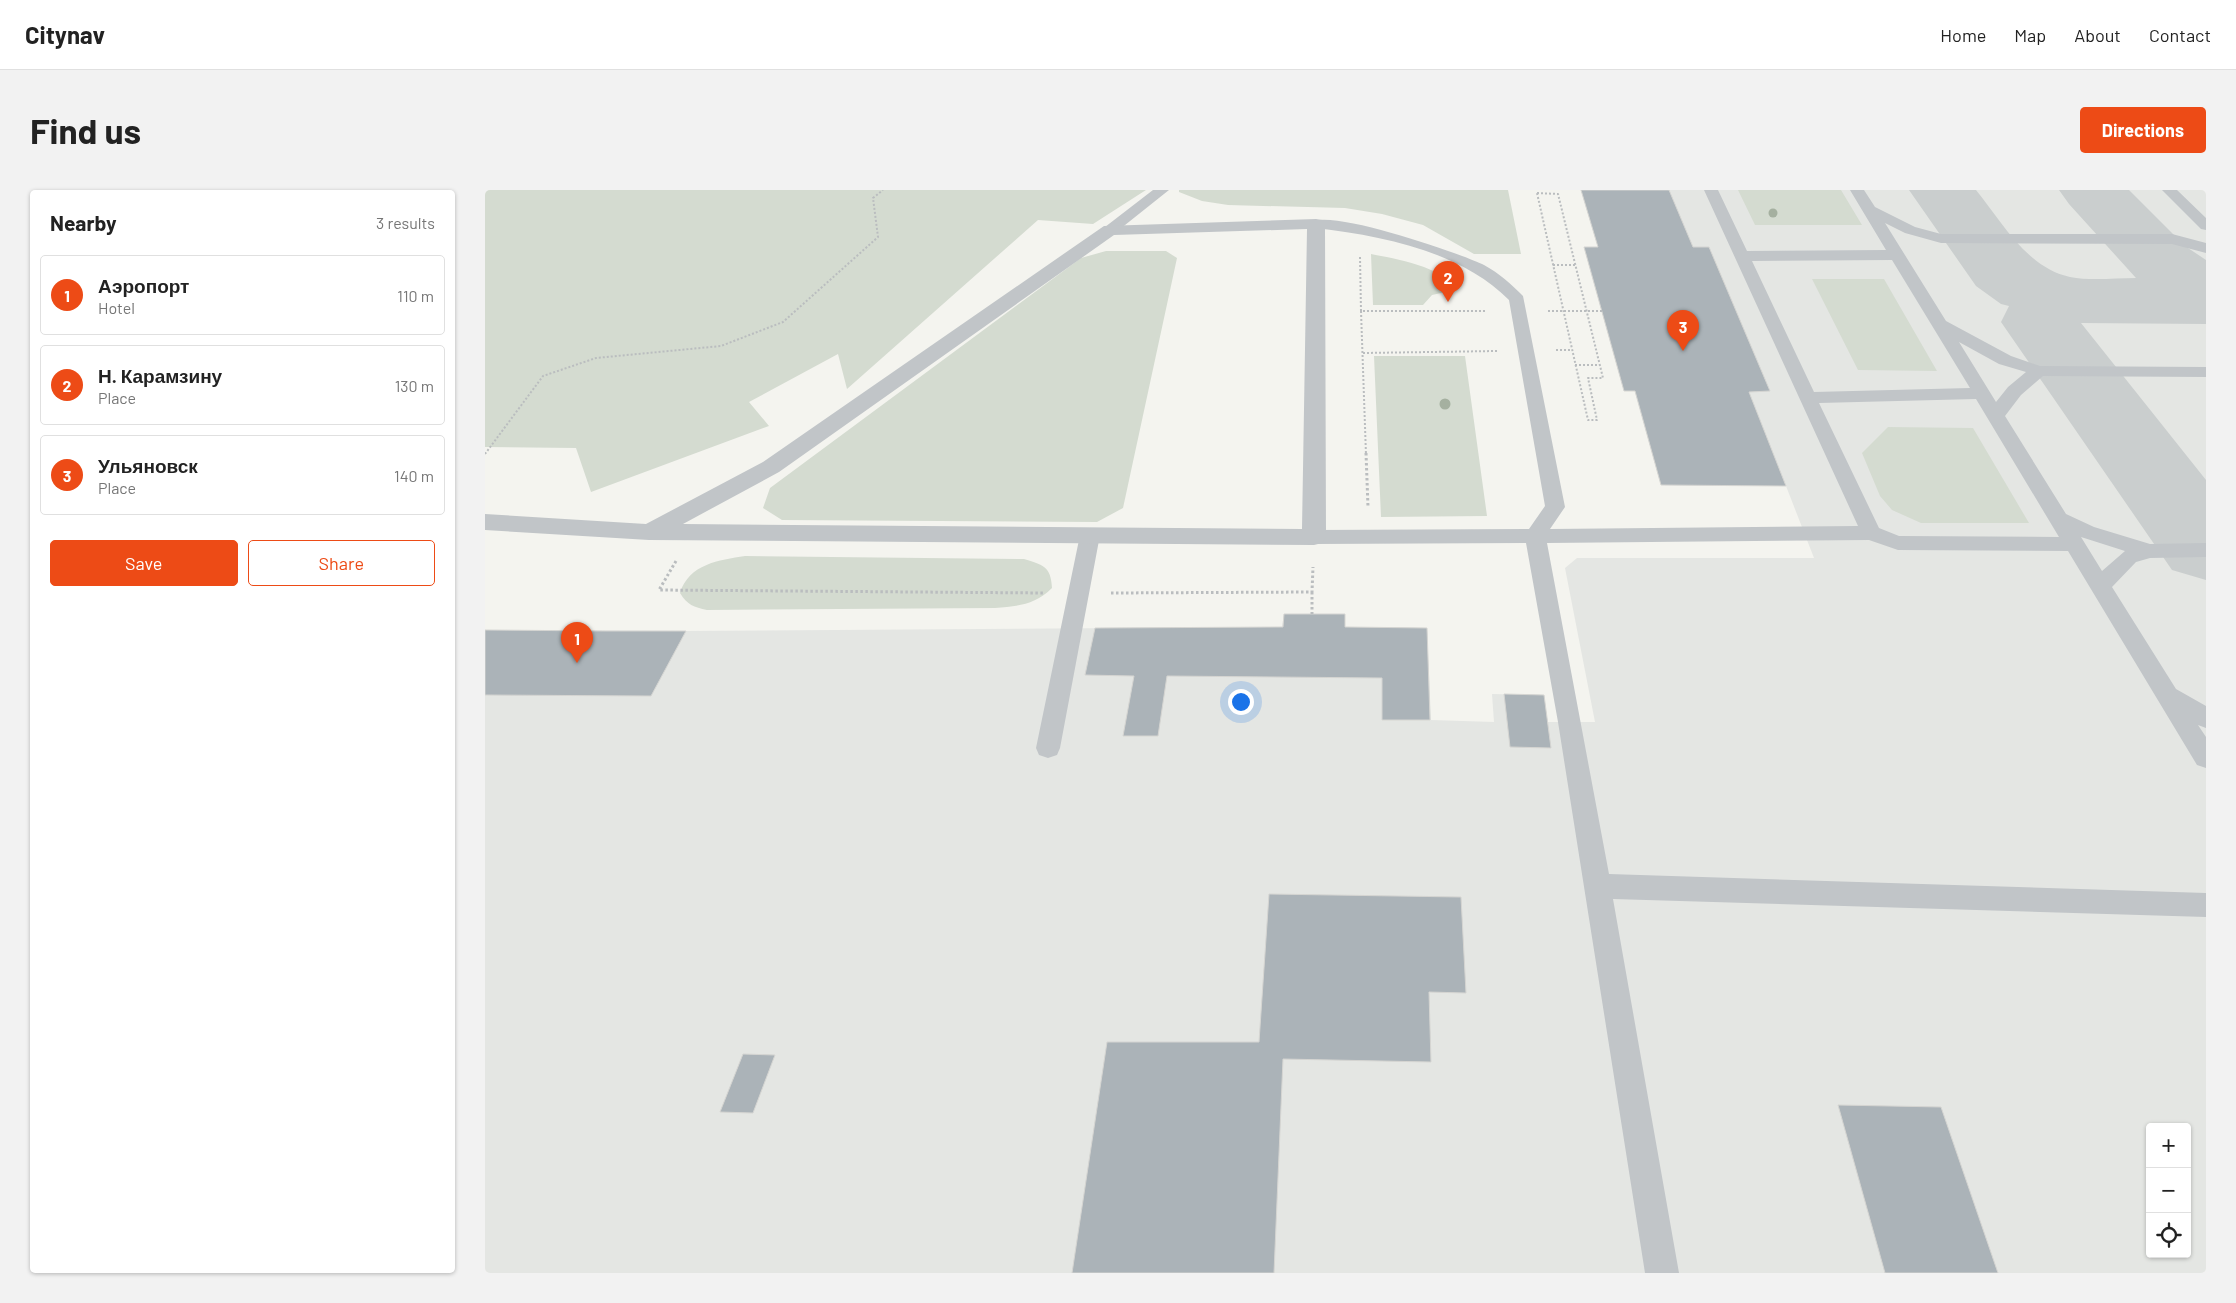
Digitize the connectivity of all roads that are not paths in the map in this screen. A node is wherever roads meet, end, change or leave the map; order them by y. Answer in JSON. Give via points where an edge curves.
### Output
{"nodes":[{"id":1,"x":1162,"y":190,"type":"edge"},
{"id":2,"x":1711,"y":190,"type":"edge"},
{"id":3,"x":1857,"y":190,"type":"edge"},
{"id":4,"x":2169,"y":190,"type":"edge"},
{"id":5,"x":1869,"y":210,"type":"junction"},
{"id":6,"x":1316,"y":224,"type":"junction"},
{"id":7,"x":2205,"y":225,"type":"edge"},
{"id":8,"x":1110,"y":230,"type":"junction"},
{"id":9,"x":1941,"y":238,"type":"junction"},
{"id":10,"x":2172,"y":239,"type":"junction"},
{"id":11,"x":2206,"y":248,"type":"edge"},
{"id":12,"x":1742,"y":256,"type":"junction"},
{"id":13,"x":1908,"y":256,"type":"junction"},
{"id":14,"x":1939,"y":324,"type":"junction"},
{"id":15,"x":2039,"y":371,"type":"junction"},
{"id":16,"x":2206,"y":372,"type":"edge"},
{"id":17,"x":1982,"y":394,"type":"junction"},
{"id":18,"x":1808,"y":398,"type":"junction"},
{"id":19,"x":1996,"y":417,"type":"junction"},
{"id":20,"x":2058,"y":518,"type":"junction"},
{"id":21,"x":485,"y":522,"type":"edge"},
{"id":22,"x":649,"y":532,"type":"junction"},
{"id":23,"x":1871,"y":533,"type":"junction"},
{"id":24,"x":1089,"y":535,"type":"junction"},
{"id":25,"x":1535,"y":536,"type":"junction"},
{"id":26,"x":1314,"y":537,"type":"junction"},
{"id":27,"x":2075,"y":544,"type":"junction"},
{"id":28,"x":2206,"y":550,"type":"edge"},
{"id":29,"x":2150,"y":551,"type":"junction"},
{"id":30,"x":2100,"y":586,"type":"junction"},
{"id":31,"x":2166,"y":693,"type":"junction"},
{"id":32,"x":2206,"y":718,"type":"edge"},
{"id":33,"x":1048,"y":748,"type":"dead end"},
{"id":34,"x":2206,"y":758,"type":"edge"},
{"id":35,"x":1597,"y":886,"type":"junction"},
{"id":36,"x":2206,"y":905,"type":"edge"},
{"id":37,"x":1662,"y":1273,"type":"edge"}],
"edges":[{"from":1,"to":8,"type":"lane"},
{"from":2,"to":12,"type":"lane"},
{"from":3,"to":5,"type":"lane"},
{"from":4,"to":7,"type":"lane"},
{"from":5,"to":9,"type":"lane","via":[[1910,230]]},
{"from":5,"to":13,"type":"lane"},
{"from":6,"to":8,"type":"street"},
{"from":6,"to":25,"type":"lane","via":[[1360,229],[1418,245],[1482,271],[1513,293],[1517,299],[1555,507]]},
{"from":6,"to":26,"type":"street"},
{"from":7,"to":10,"type":"lane","via":[[2193,233]]},
{"from":8,"to":22,"type":"street","via":[[771,467]]},
{"from":9,"to":10,"type":"lane"},
{"from":9,"to":13,"type":"lane"},
{"from":10,"to":11,"type":"lane"},
{"from":12,"to":13,"type":"lane"},
{"from":12,"to":18,"type":"lane"},
{"from":13,"to":14,"type":"lane"},
{"from":14,"to":15,"type":"lane","via":[[2005,360]]},
{"from":14,"to":17,"type":"lane"},
{"from":15,"to":16,"type":"lane"},
{"from":15,"to":19,"type":"lane","via":[[2019,384]]},
{"from":17,"to":18,"type":"lane"},
{"from":17,"to":19,"type":"lane"},
{"from":18,"to":23,"type":"lane"},
{"from":19,"to":20,"type":"lane"},
{"from":20,"to":27,"type":"lane"},
{"from":20,"to":29,"type":"lane","via":[[2087,532]]},
{"from":21,"to":22,"type":"street"},
{"from":22,"to":24,"type":"street"},
{"from":23,"to":25,"type":"lane"},
{"from":23,"to":27,"type":"lane","via":[[1898,543]]},
{"from":24,"to":26,"type":"street"},
{"from":24,"to":33,"type":"lane"},
{"from":25,"to":26,"type":"lane"},
{"from":25,"to":35,"type":"lane"},
{"from":27,"to":30,"type":"lane"},
{"from":28,"to":29,"type":"lane"},
{"from":29,"to":30,"type":"lane","via":[[2129,557]]},
{"from":30,"to":31,"type":"lane"},
{"from":31,"to":32,"type":"lane"},
{"from":31,"to":34,"type":"lane"},
{"from":35,"to":36,"type":"lane"},
{"from":35,"to":37,"type":"lane"}]}
